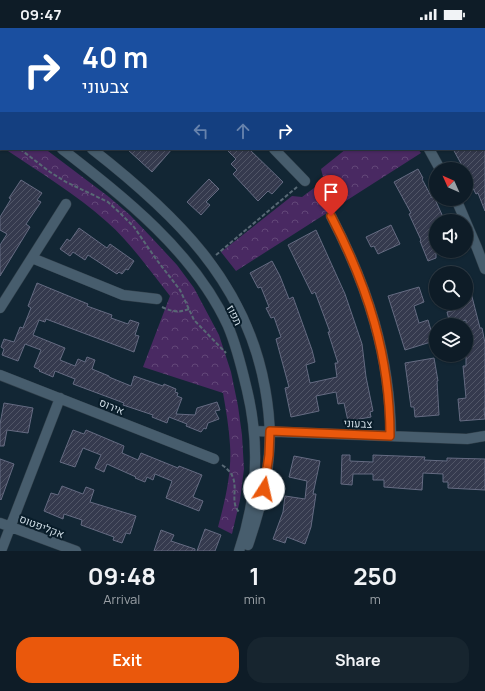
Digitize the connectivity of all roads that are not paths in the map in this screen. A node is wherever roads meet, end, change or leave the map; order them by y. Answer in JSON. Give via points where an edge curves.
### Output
{"nodes":[{"id":1,"x":65,"y":150,"type":"edge"},
{"id":2,"x":93,"y":150,"type":"edge"},
{"id":3,"x":275,"y":150,"type":"edge"},
{"id":4,"x":430,"y":150,"type":"edge"},
{"id":5,"x":75,"y":153,"type":"edge"},
{"id":6,"x":436,"y":162,"type":"edge"},
{"id":7,"x":305,"y":181,"type":"road end"},
{"id":8,"x":66,"y":204,"type":"dead end"},
{"id":9,"x":459,"y":206,"type":"edge"},
{"id":10,"x":331,"y":216,"type":"dead end"},
{"id":11,"x":32,"y":258,"type":"junction"},
{"id":12,"x":485,"y":269,"type":"edge"},
{"id":13,"x":159,"y":303,"type":"road end"},
{"id":14,"x":0,"y":308,"type":"edge"},
{"id":15,"x":0,"y":375,"type":"edge"},
{"id":16,"x":60,"y":398,"type":"junction"},
{"id":17,"x":254,"y":431,"type":"junction"},
{"id":18,"x":270,"y":431,"type":"junction"},
{"id":19,"x":390,"y":436,"type":"junction"},
{"id":20,"x":485,"y":436,"type":"edge"},
{"id":21,"x":214,"y":460,"type":"road end"},
{"id":22,"x":0,"y":523,"type":"edge"},
{"id":23,"x":10,"y":526,"type":"junction"},
{"id":24,"x":1,"y":551,"type":"edge"},
{"id":25,"x":76,"y":551,"type":"edge"},
{"id":26,"x":239,"y":551,"type":"edge"},
{"id":27,"x":246,"y":551,"type":"edge"}],
"edges":[{"from":1,"to":5,"type":"street","name":"תפוז"},
{"from":2,"to":18,"type":"street","name":"תפוז","via":[[171,219],[208,260],[234,298],[254,342],[264,382]]},
{"from":3,"to":7,"type":"street"},
{"from":4,"to":6,"type":"street"},
{"from":5,"to":17,"type":"street","name":"תפוז","via":[[159,232],[206,287],[236,347],[250,402]]},
{"from":8,"to":11,"type":"street"},
{"from":9,"to":12,"type":"street"},
{"from":10,"to":19,"type":"street","via":[[357,269],[376,324],[388,380]]},
{"from":11,"to":13,"type":"street","via":[[123,295]]},
{"from":11,"to":14,"type":"street"},
{"from":15,"to":16,"type":"street","name":"אירוס"},
{"from":16,"to":21,"type":"street","name":"אירוס"},
{"from":16,"to":23,"type":"street"},
{"from":17,"to":18,"type":"street","name":"צבעוני"},
{"from":17,"to":26,"type":"street","name":"תפוז","via":[[254,480],[248,520]]},
{"from":18,"to":19,"type":"street","name":"צבעוני"},
{"from":18,"to":27,"type":"street","name":"תפוז","via":[[267,477]]},
{"from":19,"to":20,"type":"street","name":"צבעוני","via":[[467,439]]},
{"from":22,"to":23,"type":"street","name":"אקליפטוס"},
{"from":23,"to":24,"type":"street"},
{"from":23,"to":25,"type":"street","name":"אקליפטוס"}]}
